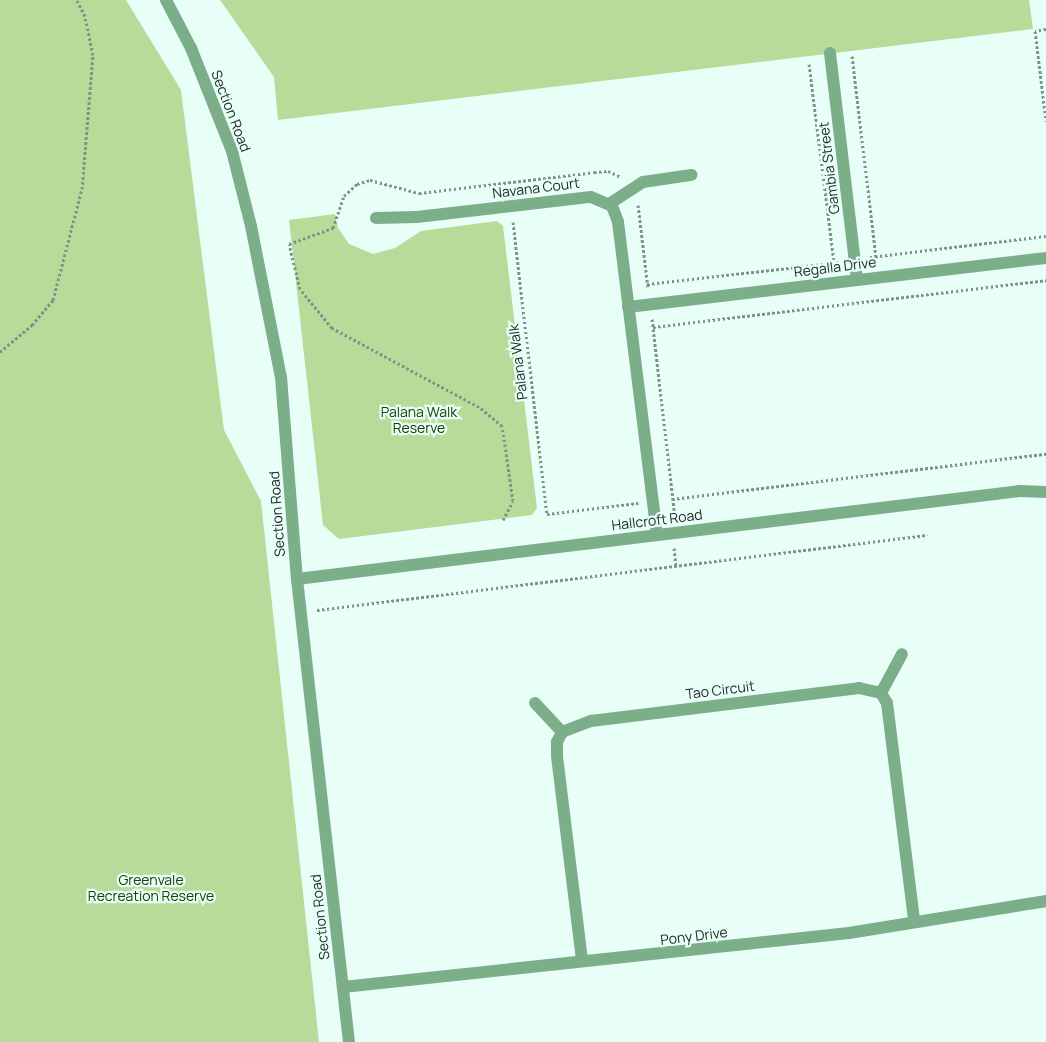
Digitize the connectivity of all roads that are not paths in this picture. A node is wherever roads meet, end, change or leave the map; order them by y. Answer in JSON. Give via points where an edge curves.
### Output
{"nodes":[{"id":1,"x":166,"y":0,"type":"edge"},
{"id":2,"x":830,"y":53,"type":"dead end"},
{"id":3,"x":691,"y":175,"type":"dead end"},
{"id":4,"x":609,"y":204,"type":"junction"},
{"id":5,"x":376,"y":218,"type":"dead end"},
{"id":6,"x":1046,"y":258,"type":"edge"},
{"id":7,"x":857,"y":280,"type":"junction"},
{"id":8,"x":628,"y":308,"type":"junction"},
{"id":9,"x":1046,"y":482,"type":"edge"},
{"id":10,"x":1020,"y":490,"type":"junction"},
{"id":11,"x":1046,"y":492,"type":"edge"},
{"id":12,"x":656,"y":535,"type":"junction"},
{"id":13,"x":297,"y":578,"type":"junction"},
{"id":14,"x":902,"y":654,"type":"dead end"},
{"id":15,"x":880,"y":693,"type":"junction"},
{"id":16,"x":534,"y":703,"type":"dead end"},
{"id":17,"x":562,"y":732,"type":"junction"},
{"id":18,"x":1046,"y":901,"type":"edge"},
{"id":19,"x":914,"y":921,"type":"junction"},
{"id":20,"x":582,"y":960,"type":"junction"},
{"id":21,"x":343,"y":987,"type":"junction"},
{"id":22,"x":350,"y":1042,"type":"edge"}],
"edges":[{"from":1,"to":13,"type":"street","name":"Section Road","via":[[191,48],[232,151],[252,226],[281,377]]},
{"from":2,"to":7,"type":"street","name":"Gambia Street"},
{"from":3,"to":4,"type":"street","via":[[631,187]]},
{"from":4,"to":5,"type":"street","name":"Navana Court","via":[[591,197]]},
{"from":4,"to":8,"type":"street","via":[[618,222]]},
{"from":6,"to":7,"type":"street","name":"Regalla Drive"},
{"from":7,"to":8,"type":"street","name":"Regalla Drive"},
{"from":8,"to":12,"type":"street"},
{"from":9,"to":10,"type":"street","name":"Hallcroft Road"},
{"from":10,"to":11,"type":"street","name":"Hallcroft Road"},
{"from":10,"to":12,"type":"street","name":"Hallcroft Road"},
{"from":12,"to":13,"type":"street","name":"Hallcroft Road"},
{"from":13,"to":21,"type":"street","name":"Section Road"},
{"from":14,"to":15,"type":"street"},
{"from":15,"to":17,"type":"street","name":"Tao Circuit","via":[[859,688],[611,718],[573,726]]},
{"from":15,"to":19,"type":"street","via":[[889,715]]},
{"from":16,"to":17,"type":"street"},
{"from":17,"to":20,"type":"street","via":[[557,742],[557,756]]},
{"from":18,"to":19,"type":"street","name":"Pony Drive"},
{"from":19,"to":20,"type":"street","name":"Pony Drive","via":[[830,935],[611,960]]},
{"from":20,"to":21,"type":"street","name":"Pony Drive"},
{"from":21,"to":22,"type":"street","name":"Section Road"}]}
